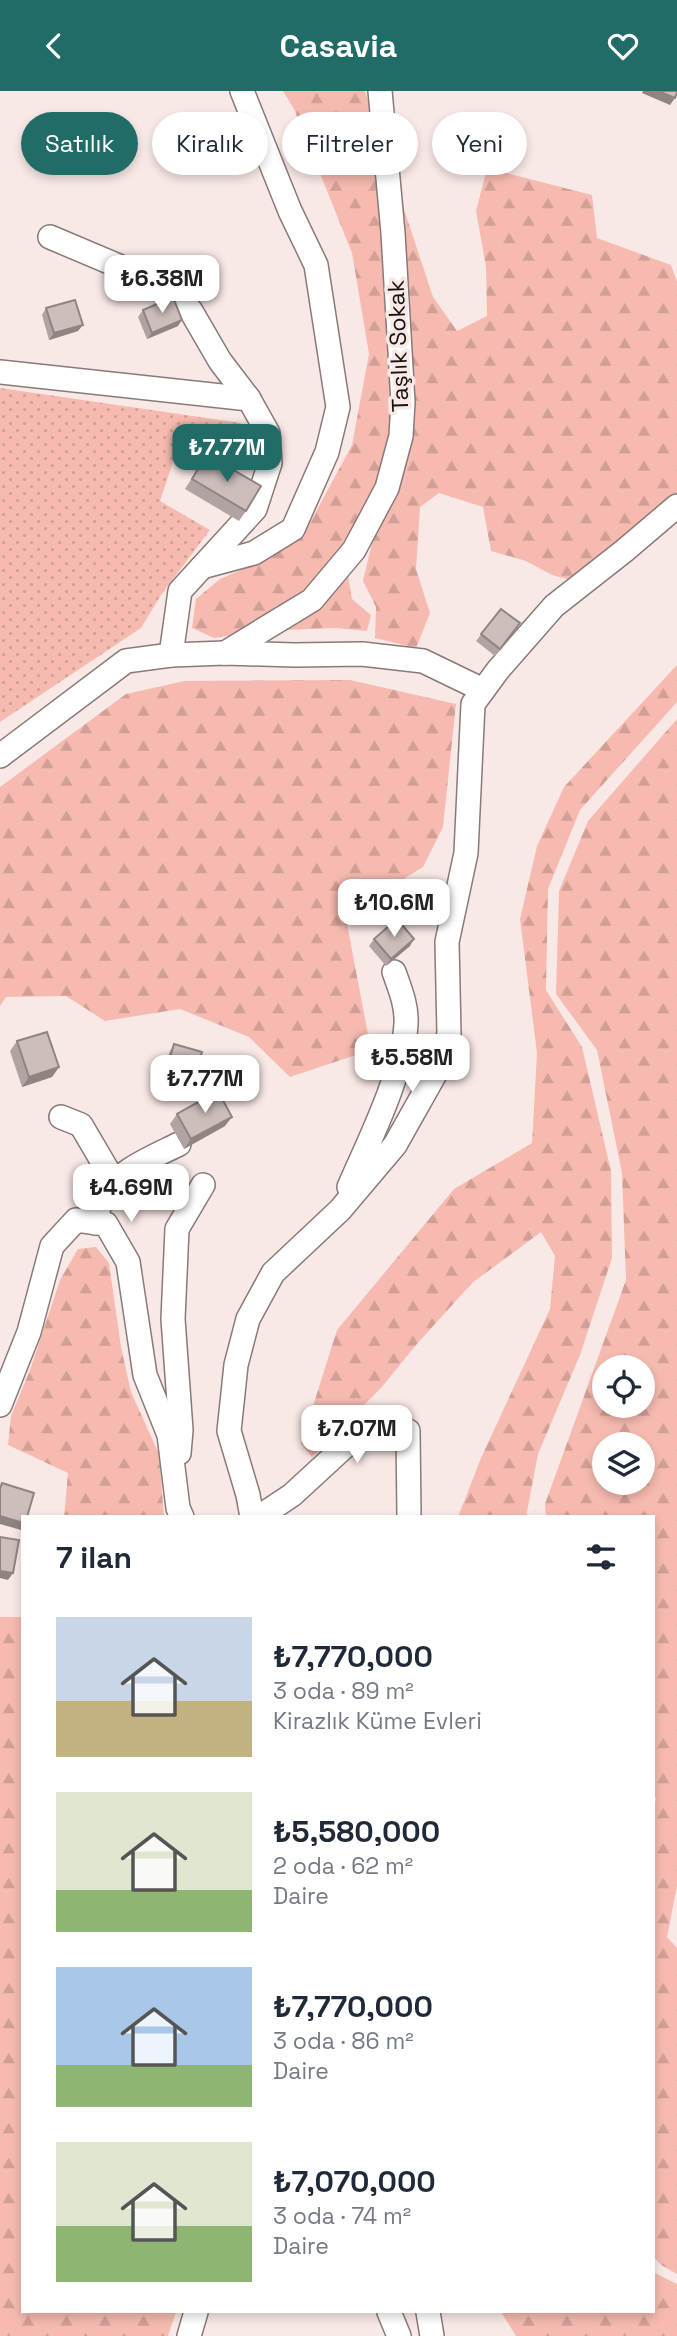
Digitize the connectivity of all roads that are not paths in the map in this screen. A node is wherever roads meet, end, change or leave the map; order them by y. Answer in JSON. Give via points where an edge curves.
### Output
{"nodes":[{"id":1,"x":242,"y":91,"type":"edge"},
{"id":2,"x":380,"y":91,"type":"edge"},
{"id":3,"x":50,"y":237,"type":"dead end"},
{"id":4,"x":0,"y":372,"type":"edge"},
{"id":5,"x":249,"y":398,"type":"junction"},
{"id":6,"x":677,"y":506,"type":"edge"},
{"id":7,"x":202,"y":567,"type":"junction"},
{"id":8,"x":225,"y":653,"type":"junction"},
{"id":9,"x":171,"y":655,"type":"junction"},
{"id":10,"x":483,"y":690,"type":"junction"},
{"id":11,"x":0,"y":756,"type":"edge"},
{"id":12,"x":394,"y":972,"type":"dead end"},
{"id":13,"x":61,"y":1117,"type":"dead end"},
{"id":14,"x":179,"y":1144,"type":"dead end"},
{"id":15,"x":115,"y":1183,"type":"junction"},
{"id":16,"x":203,"y":1185,"type":"dead end"},
{"id":17,"x":340,"y":1210,"type":"junction"},
{"id":18,"x":95,"y":1223,"type":"junction"},
{"id":19,"x":0,"y":1405,"type":"edge"},
{"id":20,"x":175,"y":1483,"type":"junction"},
{"id":21,"x":181,"y":1515,"type":"edge"},
{"id":22,"x":252,"y":1515,"type":"edge"},
{"id":23,"x":262,"y":1515,"type":"edge"},
{"id":24,"x":409,"y":1515,"type":"edge"},
{"id":25,"x":196,"y":2313,"type":"edge"},
{"id":26,"x":389,"y":2313,"type":"edge"},
{"id":27,"x":428,"y":2313,"type":"edge"},
{"id":28,"x":190,"y":2336,"type":"edge"},
{"id":29,"x":400,"y":2336,"type":"edge"},
{"id":30,"x":432,"y":2336,"type":"edge"}],
"edges":[{"from":1,"to":7,"type":"street","via":[[316,265],[338,407],[327,452],[293,529],[254,553]]},
{"from":2,"to":8,"type":"street","name":"Taşlık Sokak","via":[[403,402],[401,436],[387,488],[354,550],[312,600]]},
{"from":3,"to":5,"type":"street","via":[[173,289]]},
{"from":4,"to":5,"type":"street"},
{"from":5,"to":7,"type":"street","via":[[268,433],[270,463],[255,509]]},
{"from":6,"to":10,"type":"street","via":[[554,606]]},
{"from":7,"to":9,"type":"street","via":[[180,591]]},
{"from":8,"to":9,"type":"street"},
{"from":8,"to":10,"type":"street","via":[[362,654],[423,661]]},
{"from":9,"to":11,"type":"street","via":[[126,661]]},
{"from":10,"to":17,"type":"street","via":[[473,704],[466,853],[447,942],[449,1034],[435,1074],[395,1145]]},
{"from":12,"to":17,"type":"street","via":[[406,1024],[395,1077]]},
{"from":13,"to":15,"type":"street","via":[[81,1125]]},
{"from":14,"to":15,"type":"street"},
{"from":15,"to":18,"type":"street","via":[[103,1197]]},
{"from":16,"to":20,"type":"street","via":[[177,1229],[173,1319],[181,1430]]},
{"from":17,"to":22,"type":"street","via":[[273,1273],[248,1319],[236,1365],[229,1431]]},
{"from":18,"to":19,"type":"street","via":[[76,1220],[52,1245],[29,1332]]},
{"from":18,"to":20,"type":"street","via":[[106,1224],[128,1262],[145,1375],[169,1435]]},
{"from":20,"to":21,"type":"street"},
{"from":23,"to":24,"type":"street","via":[[292,1495],[367,1426],[383,1418],[408,1431]]},
{"from":25,"to":28,"type":"street"},
{"from":26,"to":29,"type":"street"},
{"from":27,"to":30,"type":"street"}]}
